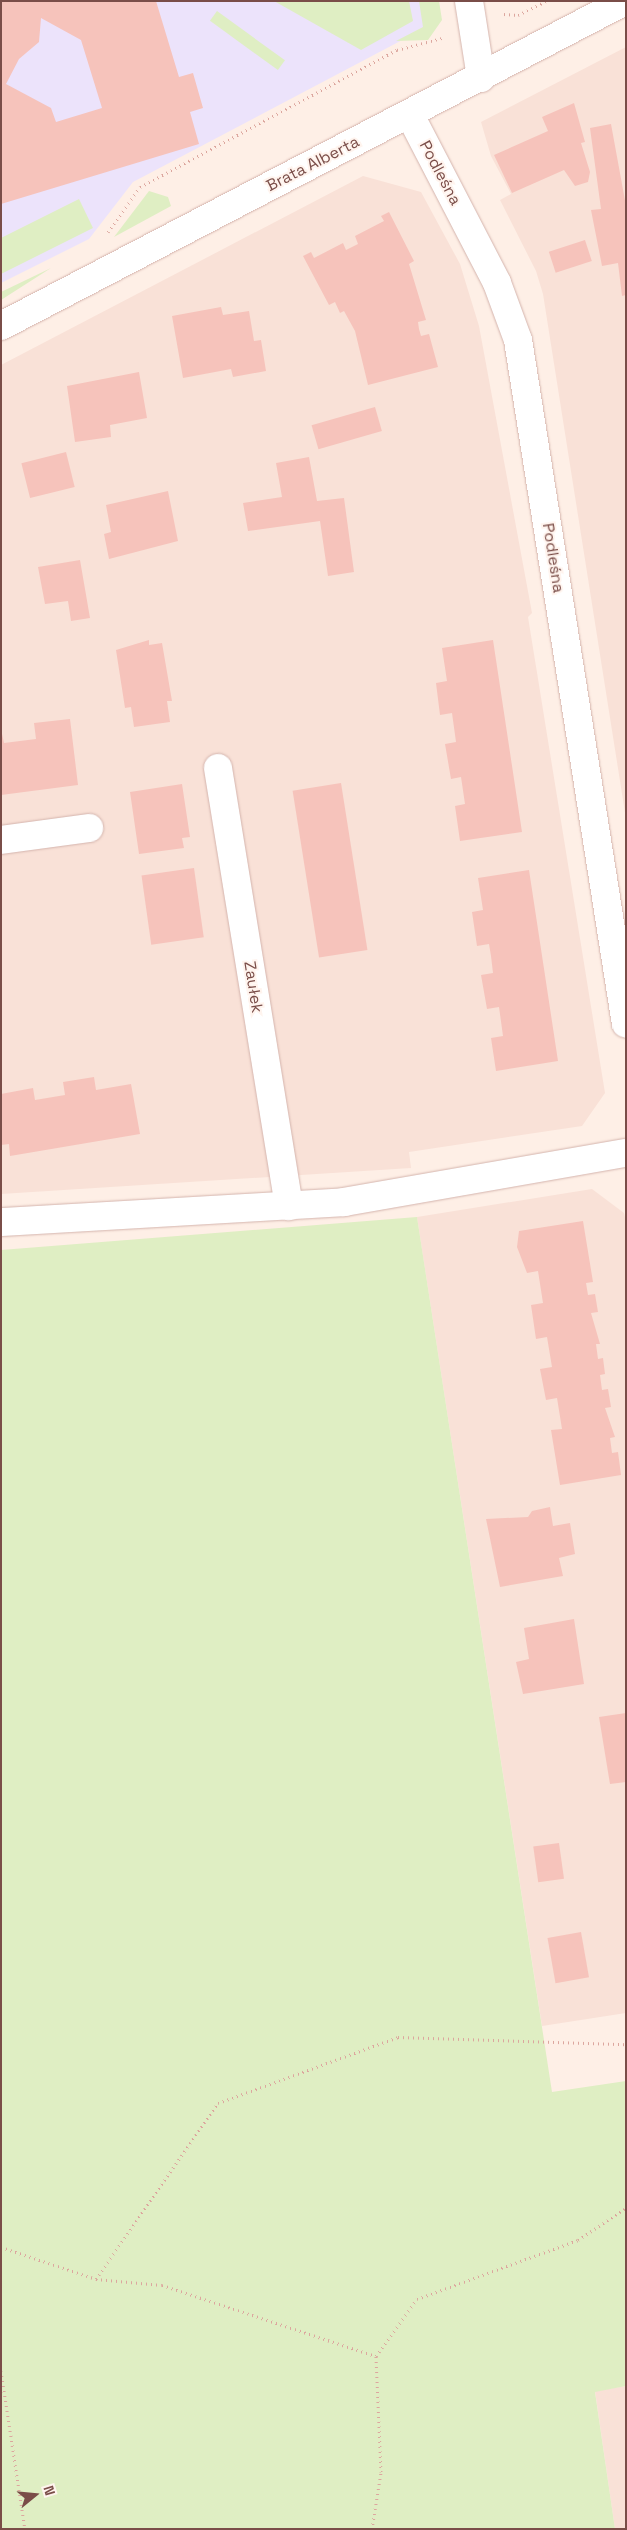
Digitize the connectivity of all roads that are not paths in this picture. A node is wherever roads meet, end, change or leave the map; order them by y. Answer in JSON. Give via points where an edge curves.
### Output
{"nodes":[{"id":1,"x":470,"y":1,"type":"edge"},
{"id":2,"x":625,"y":1,"type":"edge"},
{"id":3,"x":481,"y":78,"type":"junction"},
{"id":4,"x":410,"y":115,"type":"junction"},
{"id":5,"x":1,"y":326,"type":"edge"},
{"id":6,"x":218,"y":768,"type":"dead end"},
{"id":7,"x":89,"y":828,"type":"dead end"},
{"id":8,"x":1,"y":840,"type":"edge"},
{"id":9,"x":626,"y":1024,"type":"edge"},
{"id":10,"x":626,"y":1153,"type":"edge"},
{"id":11,"x":289,"y":1206,"type":"junction"},
{"id":12,"x":1,"y":1222,"type":"edge"}],
"edges":[{"from":1,"to":3,"type":"street"},
{"from":2,"to":3,"type":"street","name":"Brata Alberta"},
{"from":3,"to":4,"type":"street","name":"Brata Alberta"},
{"from":4,"to":5,"type":"street","name":"Brata Alberta"},
{"from":4,"to":9,"type":"street","name":"Podleśna","via":[[497,283],[518,340]]},
{"from":6,"to":11,"type":"street","name":"Zaułek"},
{"from":7,"to":8,"type":"street"},
{"from":10,"to":11,"type":"street","via":[[344,1202]]},
{"from":11,"to":12,"type":"street"}]}
